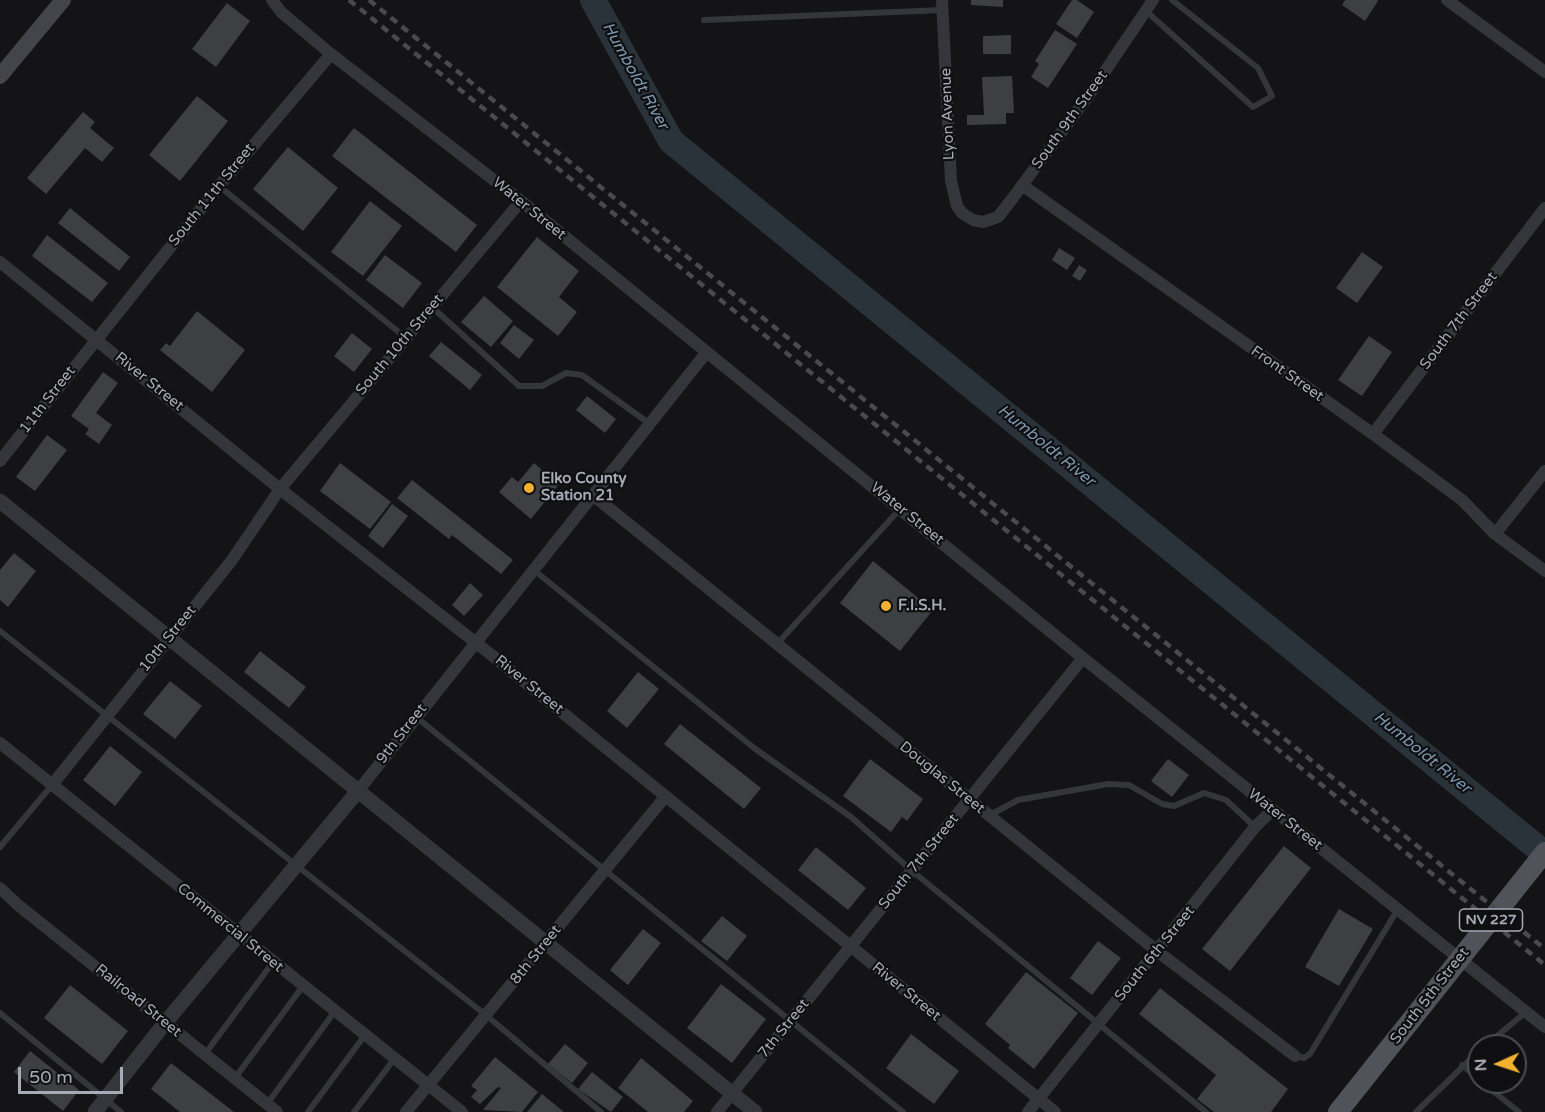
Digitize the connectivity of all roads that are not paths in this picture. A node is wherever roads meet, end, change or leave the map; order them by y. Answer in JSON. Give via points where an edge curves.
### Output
{"nodes":[{"id":1,"x":63,"y":0,"type":"edge"},
{"id":2,"x":272,"y":0,"type":"edge"},
{"id":3,"x":1172,"y":0,"type":"edge"},
{"id":4,"x":1447,"y":0,"type":"edge"},
{"id":5,"x":943,"y":5,"type":"edge"},
{"id":6,"x":1149,"y":5,"type":"edge"},
{"id":7,"x":704,"y":20,"type":"dead end"},
{"id":8,"x":331,"y":54,"type":"junction"},
{"id":9,"x":1545,"y":72,"type":"edge"},
{"id":10,"x":0,"y":76,"type":"edge"},
{"id":11,"x":1022,"y":185,"type":"junction"},
{"id":12,"x":219,"y":186,"type":"junction"},
{"id":13,"x":521,"y":201,"type":"junction"},
{"id":14,"x":1545,"y":208,"type":"edge"},
{"id":15,"x":973,"y":220,"type":"joint"},
{"id":16,"x":0,"y":262,"type":"edge"},
{"id":17,"x":432,"y":307,"type":"junction"},
{"id":18,"x":406,"y":338,"type":"junction"},
{"id":19,"x":96,"y":339,"type":"junction"},
{"id":20,"x":706,"y":353,"type":"junction"},
{"id":21,"x":650,"y":425,"type":"junction"},
{"id":22,"x":1373,"y":434,"type":"junction"},
{"id":23,"x":0,"y":461,"type":"edge"},
{"id":24,"x":1545,"y":471,"type":"edge"},
{"id":25,"x":280,"y":489,"type":"junction"},
{"id":26,"x":594,"y":496,"type":"junction"},
{"id":27,"x":0,"y":501,"type":"edge"},
{"id":28,"x":901,"y":509,"type":"junction"},
{"id":29,"x":1495,"y":534,"type":"junction"},
{"id":30,"x":535,"y":570,"type":"junction"},
{"id":31,"x":1545,"y":570,"type":"edge"},
{"id":32,"x":0,"y":631,"type":"edge"},
{"id":33,"x":169,"y":638,"type":"junction"},
{"id":34,"x":474,"y":642,"type":"junction"},
{"id":35,"x":776,"y":645,"type":"junction"},
{"id":36,"x":1083,"y":658,"type":"junction"},
{"id":37,"x":106,"y":716,"type":"junction"},
{"id":38,"x":416,"y":717,"type":"junction"},
{"id":39,"x":0,"y":742,"type":"edge"},
{"id":40,"x":52,"y":785,"type":"junction"},
{"id":41,"x":358,"y":791,"type":"junction"},
{"id":42,"x":665,"y":797,"type":"junction"},
{"id":43,"x":969,"y":800,"type":"junction"},
{"id":44,"x":1272,"y":810,"type":"junction"},
{"id":45,"x":990,"y":816,"type":"junction"},
{"id":46,"x":1255,"y":827,"type":"junction"},
{"id":47,"x":0,"y":847,"type":"edge"},
{"id":48,"x":1545,"y":852,"type":"edge"},
{"id":49,"x":297,"y":865,"type":"junction"},
{"id":50,"x":603,"y":870,"type":"junction"},
{"id":51,"x":911,"y":870,"type":"junction"},
{"id":52,"x":0,"y":888,"type":"edge"},
{"id":53,"x":1398,"y":909,"type":"junction"},
{"id":54,"x":239,"y":935,"type":"junction"},
{"id":55,"x":546,"y":944,"type":"junction"},
{"id":56,"x":850,"y":946,"type":"junction"},
{"id":57,"x":1157,"y":951,"type":"junction"},
{"id":58,"x":273,"y":962,"type":"junction"},
{"id":59,"x":303,"y":986,"type":"junction"},
{"id":60,"x":335,"y":1011,"type":"junction"},
{"id":61,"x":0,"y":1012,"type":"edge"},
{"id":62,"x":1526,"y":1012,"type":"junction"},
{"id":63,"x":486,"y":1016,"type":"junction"},
{"id":64,"x":791,"y":1021,"type":"junction"},
{"id":65,"x":1100,"y":1022,"type":"junction"},
{"id":66,"x":165,"y":1023,"type":"junction"},
{"id":67,"x":1545,"y":1027,"type":"edge"},
{"id":68,"x":1499,"y":1034,"type":"edge"},
{"id":69,"x":365,"y":1035,"type":"junction"},
{"id":70,"x":205,"y":1054,"type":"junction"},
{"id":71,"x":1295,"y":1056,"type":"joint"},
{"id":72,"x":395,"y":1058,"type":"junction"},
{"id":73,"x":1467,"y":1061,"type":"edge"},
{"id":74,"x":1462,"y":1065,"type":"junction"},
{"id":75,"x":1467,"y":1069,"type":"edge"},
{"id":76,"x":235,"y":1078,"type":"junction"},
{"id":77,"x":429,"y":1085,"type":"junction"},
{"id":78,"x":732,"y":1094,"type":"junction"},
{"id":79,"x":1497,"y":1094,"type":"edge"},
{"id":80,"x":1039,"y":1099,"type":"junction"},
{"id":81,"x":106,"y":1100,"type":"junction"},
{"id":82,"x":272,"y":1108,"type":"edge"},
{"id":83,"x":95,"y":1112,"type":"edge"},
{"id":84,"x":121,"y":1112,"type":"edge"},
{"id":85,"x":308,"y":1112,"type":"edge"},
{"id":86,"x":354,"y":1112,"type":"edge"},
{"id":87,"x":406,"y":1112,"type":"edge"},
{"id":88,"x":462,"y":1112,"type":"edge"},
{"id":89,"x":601,"y":1112,"type":"edge"},
{"id":90,"x":717,"y":1112,"type":"edge"},
{"id":91,"x":754,"y":1112,"type":"edge"},
{"id":92,"x":903,"y":1112,"type":"edge"},
{"id":93,"x":1028,"y":1112,"type":"edge"},
{"id":94,"x":1055,"y":1112,"type":"edge"},
{"id":95,"x":1206,"y":1112,"type":"edge"},
{"id":96,"x":1338,"y":1112,"type":"edge"},
{"id":97,"x":1416,"y":1112,"type":"edge"},
{"id":98,"x":1519,"y":1112,"type":"edge"}],
"edges":[{"from":1,"to":10,"type":"main road"},
{"from":2,"to":8,"type":"street","name":"Water Street"},
{"from":3,"to":6,"type":"lane","via":[[1258,69],[1272,96],[1252,107]]},
{"from":4,"to":9,"type":"street"},
{"from":5,"to":7,"type":"lane"},
{"from":5,"to":15,"type":"street","name":"Lyon Avenue","via":[[951,181],[957,206]]},
{"from":6,"to":11,"type":"street","name":"South 9th Street"},
{"from":8,"to":12,"type":"street","name":"South 11th Street"},
{"from":8,"to":13,"type":"street","name":"Water Street"},
{"from":11,"to":15,"type":"street","name":"South 9th Street","via":[[998,217],[983,222]]},
{"from":11,"to":22,"type":"street","name":"Front Street"},
{"from":12,"to":18,"type":"lane"},
{"from":12,"to":19,"type":"street","name":"South 11th Street"},
{"from":13,"to":17,"type":"street","name":"South 10th Street"},
{"from":13,"to":20,"type":"street","name":"Water Street"},
{"from":14,"to":22,"type":"street","name":"South 7th Street"},
{"from":16,"to":19,"type":"street","name":"River Street"},
{"from":17,"to":18,"type":"street","name":"South 10th Street"},
{"from":17,"to":21,"type":"lane","via":[[519,386],[542,386],[566,374],[582,375]]},
{"from":18,"to":25,"type":"street","name":"South 10th Street"},
{"from":19,"to":23,"type":"street","name":"11th Street"},
{"from":19,"to":25,"type":"street","name":"River Street"},
{"from":20,"to":21,"type":"street","name":"9th Street"},
{"from":20,"to":28,"type":"street","name":"Water Street"},
{"from":21,"to":26,"type":"street","name":"9th Street"},
{"from":22,"to":29,"type":"street","name":"Front Street","via":[[1462,500]]},
{"from":24,"to":29,"type":"street"},
{"from":25,"to":33,"type":"street","name":"10th Street","via":[[232,560]]},
{"from":25,"to":34,"type":"street","name":"River Street"},
{"from":26,"to":30,"type":"street","name":"9th Street"},
{"from":26,"to":35,"type":"street","name":"Douglas Street"},
{"from":27,"to":33,"type":"street"},
{"from":28,"to":35,"type":"lane"},
{"from":28,"to":36,"type":"street","name":"Water Street"},
{"from":29,"to":31,"type":"street","name":"Front Street"},
{"from":30,"to":34,"type":"street","name":"9th Street"},
{"from":30,"to":51,"type":"lane","via":[[754,748],[851,817]]},
{"from":32,"to":37,"type":"lane"},
{"from":33,"to":37,"type":"street","name":"10th Street"},
{"from":33,"to":41,"type":"street"},
{"from":34,"to":38,"type":"street","name":"9th Street"},
{"from":34,"to":42,"type":"street","name":"River Street"},
{"from":35,"to":43,"type":"street","name":"Douglas Street"},
{"from":36,"to":43,"type":"street","name":"South 7th Street"},
{"from":36,"to":44,"type":"street","name":"Water Street"},
{"from":37,"to":40,"type":"street","name":"10th Street"},
{"from":37,"to":49,"type":"lane"},
{"from":38,"to":41,"type":"street","name":"9th Street"},
{"from":38,"to":50,"type":"lane"},
{"from":39,"to":40,"type":"street","name":"Commercial Street"},
{"from":40,"to":47,"type":"lane"},
{"from":40,"to":54,"type":"street","name":"Commercial Street"},
{"from":41,"to":49,"type":"street","name":"9th Street"},
{"from":41,"to":55,"type":"street"},
{"from":42,"to":50,"type":"street","name":"8th Street"},
{"from":42,"to":56,"type":"street","name":"River Street"},
{"from":43,"to":45,"type":"street","name":"Douglas Street"},
{"from":43,"to":51,"type":"street","name":"South 7th Street"},
{"from":44,"to":46,"type":"street","name":"South 6th Street"},
{"from":44,"to":53,"type":"street","name":"Water Street"},
{"from":45,"to":46,"type":"lane","via":[[1018,800],[1108,784],[1129,786],[1162,804],[1174,806],[1204,793],[1226,800]]},
{"from":45,"to":57,"type":"street","name":"Douglas Street"},
{"from":46,"to":57,"type":"street","name":"South 6th Street"},
{"from":48,"to":96,"type":"main road","name":"South 5th Street","number":"NV 227"},
{"from":49,"to":54,"type":"street","name":"9th Street"},
{"from":49,"to":63,"type":"lane"},
{"from":50,"to":55,"type":"street","name":"8th Street"},
{"from":50,"to":64,"type":"lane"},
{"from":51,"to":56,"type":"street","name":"South 7th Street"},
{"from":51,"to":65,"type":"lane"},
{"from":52,"to":66,"type":"street","name":"Railroad Street"},
{"from":53,"to":62,"type":"street","name":"Water Street"},
{"from":53,"to":71,"type":"lane","via":[[1310,1054],[1304,1058]]},
{"from":54,"to":58,"type":"street","name":"Commercial Street"},
{"from":54,"to":66,"type":"street","name":"9th Street"},
{"from":55,"to":63,"type":"street","name":"8th Street"},
{"from":55,"to":78,"type":"street"},
{"from":56,"to":64,"type":"street","name":"7th Street"},
{"from":56,"to":80,"type":"street","name":"River Street"},
{"from":57,"to":65,"type":"street","name":"South 6th Street"},
{"from":57,"to":71,"type":"street","name":"Douglas Street"},
{"from":58,"to":59,"type":"street","name":"Commercial Street"},
{"from":58,"to":70,"type":"lane"},
{"from":59,"to":60,"type":"street","name":"Commercial Street"},
{"from":59,"to":76,"type":"lane"},
{"from":60,"to":69,"type":"street","name":"Commercial Street"},
{"from":60,"to":82,"type":"lane"},
{"from":61,"to":81,"type":"lane"},
{"from":62,"to":67,"type":"street","name":"Water Street"},
{"from":62,"to":68,"type":"lane"},
{"from":63,"to":77,"type":"street","name":"8th Street"},
{"from":63,"to":89,"type":"lane"},
{"from":64,"to":78,"type":"street","name":"7th Street"},
{"from":64,"to":92,"type":"lane"},
{"from":65,"to":80,"type":"street","name":"South 6th Street"},
{"from":65,"to":95,"type":"lane"},
{"from":66,"to":70,"type":"street","name":"Railroad Street"},
{"from":66,"to":81,"type":"street","name":"9th Street"},
{"from":69,"to":72,"type":"street","name":"Commercial Street"},
{"from":69,"to":85,"type":"lane"},
{"from":70,"to":76,"type":"street","name":"Railroad Street"},
{"from":72,"to":77,"type":"street","name":"Commercial Street"},
{"from":72,"to":86,"type":"lane"},
{"from":73,"to":74,"type":"lane"},
{"from":74,"to":75,"type":"lane"},
{"from":74,"to":97,"type":"lane"},
{"from":76,"to":82,"type":"street","name":"Railroad Street"},
{"from":77,"to":87,"type":"street","name":"8th Street"},
{"from":77,"to":88,"type":"street","name":"Commercial Street"},
{"from":78,"to":90,"type":"street","name":"7th Street"},
{"from":78,"to":91,"type":"street"},
{"from":79,"to":98,"type":"lane"},
{"from":80,"to":93,"type":"street","name":"South 6th Street"},
{"from":80,"to":94,"type":"street","name":"River Street"},
{"from":81,"to":83,"type":"street","name":"9th Street"},
{"from":81,"to":84,"type":"lane"}]}
